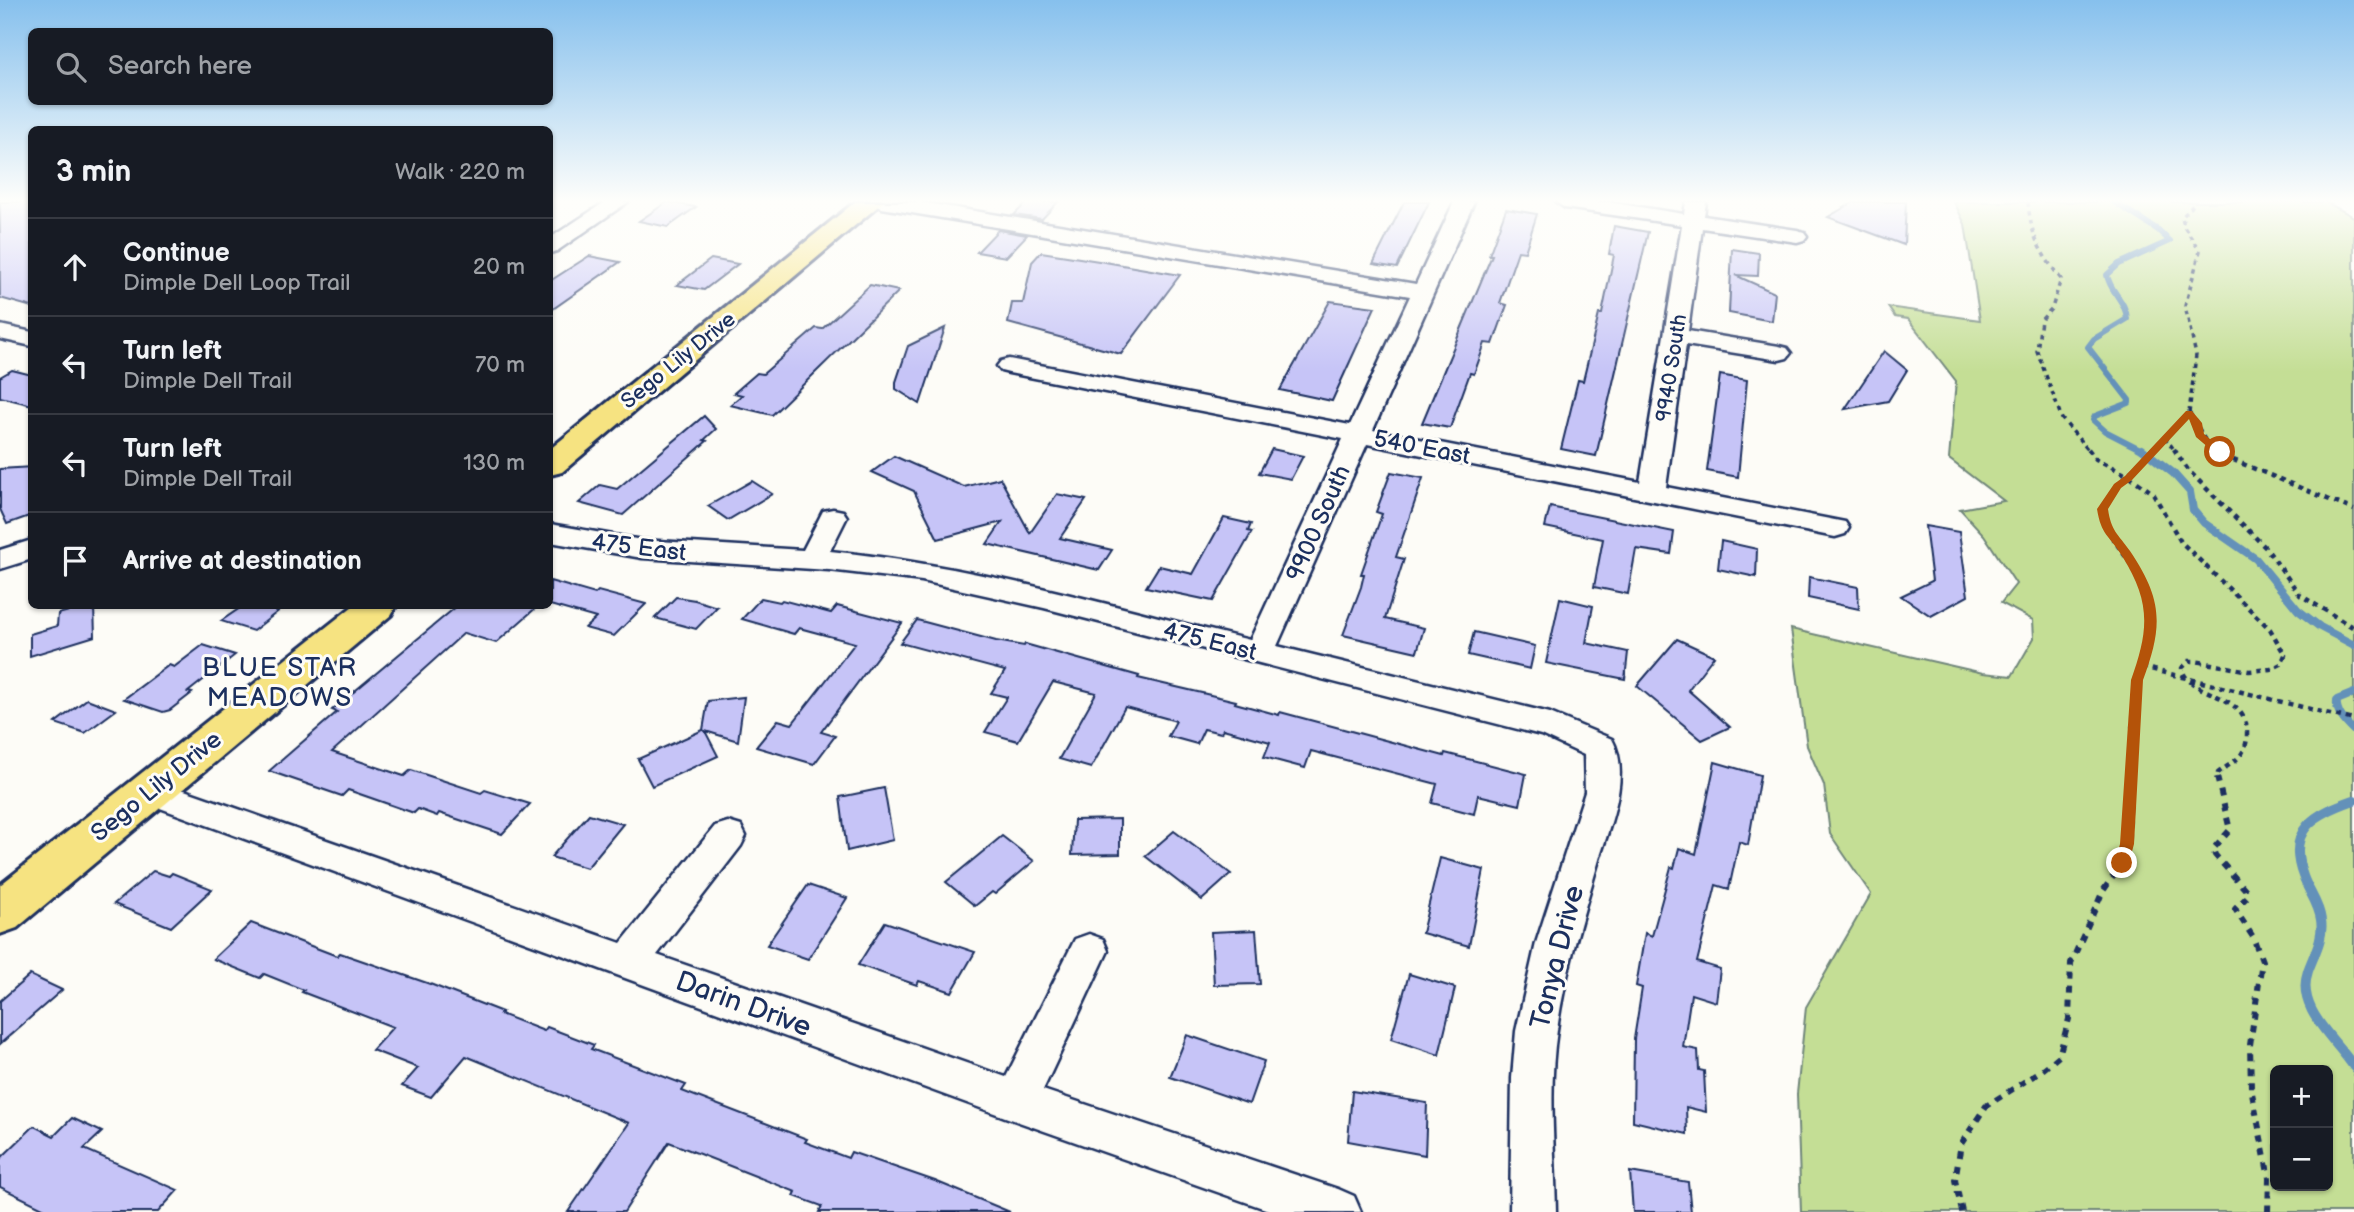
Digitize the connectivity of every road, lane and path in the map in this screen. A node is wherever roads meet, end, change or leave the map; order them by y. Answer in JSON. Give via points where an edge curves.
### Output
{"nodes":[{"id":1,"x":803,"y":259,"type":"edge"},
{"id":2,"x":1222,"y":259,"type":"edge"},
{"id":3,"x":1438,"y":259,"type":"edge"},
{"id":4,"x":1688,"y":259,"type":"edge"},
{"id":5,"x":2045,"y":259,"type":"edge"},
{"id":6,"x":2199,"y":259,"type":"edge"},
{"id":7,"x":1423,"y":292,"type":"junction"},
{"id":8,"x":0,"y":331,"type":"edge"},
{"id":9,"x":1676,"y":336,"type":"junction"},
{"id":10,"x":28,"y":338,"type":"edge"},
{"id":11,"x":1779,"y":353,"type":"dead end"},
{"id":12,"x":1009,"y":366,"type":"dead end"},
{"id":13,"x":2189,"y":413,"type":"junction"},
{"id":14,"x":1359,"y":434,"type":"junction"},
{"id":15,"x":2165,"y":437,"type":"junction"},
{"id":16,"x":553,"y":463,"type":"edge"},
{"id":17,"x":2131,"y":475,"type":"junction"},
{"id":18,"x":1652,"y":492,"type":"junction"},
{"id":19,"x":2354,"y":510,"type":"edge"},
{"id":20,"x":833,"y":517,"type":"dead end"},
{"id":21,"x":1835,"y":528,"type":"dead end"},
{"id":22,"x":553,"y":534,"type":"edge"},
{"id":23,"x":28,"y":550,"type":"edge"},
{"id":24,"x":813,"y":558,"type":"junction"},
{"id":25,"x":0,"y":560,"type":"edge"},
{"id":26,"x":373,"y":609,"type":"edge"},
{"id":27,"x":2354,"y":628,"type":"edge"},
{"id":28,"x":1259,"y":653,"type":"junction"},
{"id":29,"x":2143,"y":667,"type":"junction"},
{"id":30,"x":2183,"y":676,"type":"junction"},
{"id":31,"x":2354,"y":720,"type":"edge"},
{"id":32,"x":1600,"y":748,"type":"joint"},
{"id":33,"x":150,"y":791,"type":"junction"},
{"id":34,"x":728,"y":835,"type":"dead end"},
{"id":35,"x":0,"y":914,"type":"edge"},
{"id":36,"x":1089,"y":951,"type":"dead end"},
{"id":37,"x":629,"y":962,"type":"junction"},
{"id":38,"x":1016,"y":1101,"type":"junction"},
{"id":39,"x":1338,"y":1212,"type":"edge"},
{"id":40,"x":1533,"y":1212,"type":"edge"},
{"id":41,"x":1962,"y":1212,"type":"edge"},
{"id":42,"x":2268,"y":1212,"type":"edge"}],
"edges":[{"from":1,"to":16,"type":"main road","name":"Sego Lily Drive"},
{"from":2,"to":7,"type":"street"},
{"from":3,"to":7,"type":"street","name":"9900 South"},
{"from":4,"to":9,"type":"street","name":"9940 South"},
{"from":5,"to":17,"type":"path","via":[[2061,279],[2052,308],[2040,320],[2037,351],[2054,405],[2090,453]]},
{"from":6,"to":13,"type":"path","via":[[2185,306],[2196,355]]},
{"from":7,"to":14,"type":"street","name":"9900 South"},
{"from":8,"to":10,"type":"street"},
{"from":9,"to":11,"type":"street"},
{"from":9,"to":18,"type":"street","name":"9940 South"},
{"from":12,"to":14,"type":"street","name":"540 East"},
{"from":13,"to":15,"type":"path"},
{"from":13,"to":19,"type":"path","via":[[2200,435],[2220,452]]},
{"from":14,"to":18,"type":"street","name":"540 East"},
{"from":14,"to":28,"type":"street","name":"9900 South"},
{"from":15,"to":17,"type":"path"},
{"from":15,"to":27,"type":"path","via":[[2188,470],[2266,548],[2300,595]]},
{"from":17,"to":29,"type":"path","via":[[2108,497],[2102,519],[2143,582],[2151,605]]},
{"from":17,"to":30,"type":"path","via":[[2153,493],[2181,542],[2270,629],[2283,648],[2281,664],[2264,670],[2194,661],[2185,664]]},
{"from":18,"to":21,"type":"street","name":"540 East"},
{"from":20,"to":24,"type":"street"},
{"from":22,"to":24,"type":"street","name":"475 East","via":[[684,553]]},
{"from":23,"to":25,"type":"street"},
{"from":24,"to":28,"type":"street","name":"475 East","via":[[870,563],[978,583]]},
{"from":26,"to":33,"type":"main road","name":"Sego Lily Drive"},
{"from":28,"to":32,"type":"street","name":"475 East","via":[[1549,725]]},
{"from":29,"to":30,"type":"path"},
{"from":29,"to":41,"type":"path","via":[[2137,680],[2127,844],[2122,863],[2103,891],[2071,963],[2069,1019],[2059,1056],[1986,1106],[1961,1144],[1955,1180]]},
{"from":30,"to":31,"type":"path"},
{"from":30,"to":42,"type":"path","via":[[2234,706],[2246,724],[2248,737],[2239,757],[2218,773],[2217,790],[2230,830],[2213,849],[2245,889],[2247,897],[2235,909],[2262,961],[2250,1045],[2250,1088],[2269,1178]]},
{"from":32,"to":40,"type":"street","name":"Tonya Drive","via":[[1602,792],[1555,943],[1536,1031]]},
{"from":33,"to":35,"type":"main road","name":"Sego Lily Drive"},
{"from":33,"to":37,"type":"street","name":"Darin Drive"},
{"from":34,"to":37,"type":"street"},
{"from":36,"to":38,"type":"street"},
{"from":37,"to":38,"type":"street","name":"Darin Drive"},
{"from":38,"to":39,"type":"street","name":"Darin Drive"}]}
